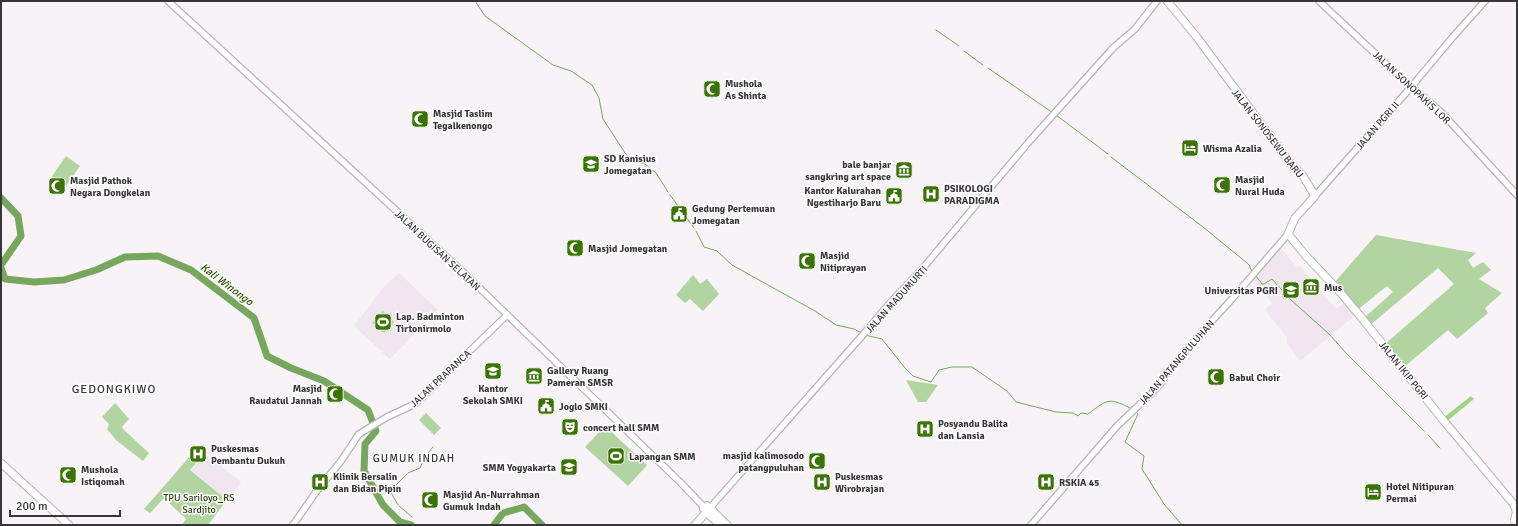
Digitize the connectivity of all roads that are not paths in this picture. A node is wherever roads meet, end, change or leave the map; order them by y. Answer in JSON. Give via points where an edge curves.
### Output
{"nodes":[{"id":1,"x":168,"y":1,"type":"edge"},
{"id":2,"x":1158,"y":1,"type":"edge"},
{"id":3,"x":1167,"y":1,"type":"edge"},
{"id":4,"x":1319,"y":1,"type":"edge"},
{"id":5,"x":1485,"y":1,"type":"edge"},
{"id":6,"x":1412,"y":86,"type":"junction"},
{"id":7,"x":1517,"y":195,"type":"edge"},
{"id":8,"x":1315,"y":196,"type":"junction"},
{"id":9,"x":1288,"y":234,"type":"junction"},
{"id":10,"x":507,"y":315,"type":"junction"},
{"id":11,"x":1,"y":463,"type":"edge"},
{"id":12,"x":1516,"y":507,"type":"edge"},
{"id":13,"x":708,"y":510,"type":"junction"},
{"id":14,"x":1516,"y":522,"type":"edge"},
{"id":15,"x":69,"y":525,"type":"edge"},
{"id":16,"x":293,"y":525,"type":"edge"},
{"id":17,"x":695,"y":525,"type":"edge"},
{"id":18,"x":720,"y":525,"type":"edge"},
{"id":19,"x":727,"y":525,"type":"edge"},
{"id":20,"x":1032,"y":525,"type":"edge"}],
"edges":[{"from":1,"to":10,"type":"street","name":"JALAN BUGISAN SELATAN"},
{"from":2,"to":13,"type":"street","name":"JALAN MADUMURTI","via":[[1135,29],[1113,48],[1054,114],[923,268]]},
{"from":3,"to":8,"type":"main road","name":"JALAN SONOSEWU BARU","via":[[1288,160],[1303,176]]},
{"from":4,"to":6,"type":"street","name":"JALAN SONOPAKIS LOR"},
{"from":5,"to":6,"type":"street","name":"JALAN PGRI II"},
{"from":6,"to":7,"type":"street","name":"JALAN SONOPAKIS LOR","via":[[1441,112]]},
{"from":6,"to":8,"type":"street","name":"JALAN PGRI II"},
{"from":8,"to":9,"type":"main road","via":[[1295,218]]},
{"from":9,"to":12,"type":"main road","name":"JALAN IKIP PGRI","via":[[1361,317]]},
{"from":9,"to":20,"type":"street","name":"JALAN PATANGPULUHAN","via":[[1176,361],[1153,392],[1118,425]]},
{"from":10,"to":13,"type":"street","name":"JALAN BUGISAN SELATAN","via":[[702,505],[703,509]]},
{"from":10,"to":16,"type":"street","name":"JALAN PRAPANCA","via":[[417,402],[387,417],[357,437]]},
{"from":11,"to":15,"type":"main road"},
{"from":12,"to":14,"type":"highway"},
{"from":13,"to":17,"type":"main road"},
{"from":13,"to":18,"type":"main road"},
{"from":13,"to":19,"type":"main road"}]}
